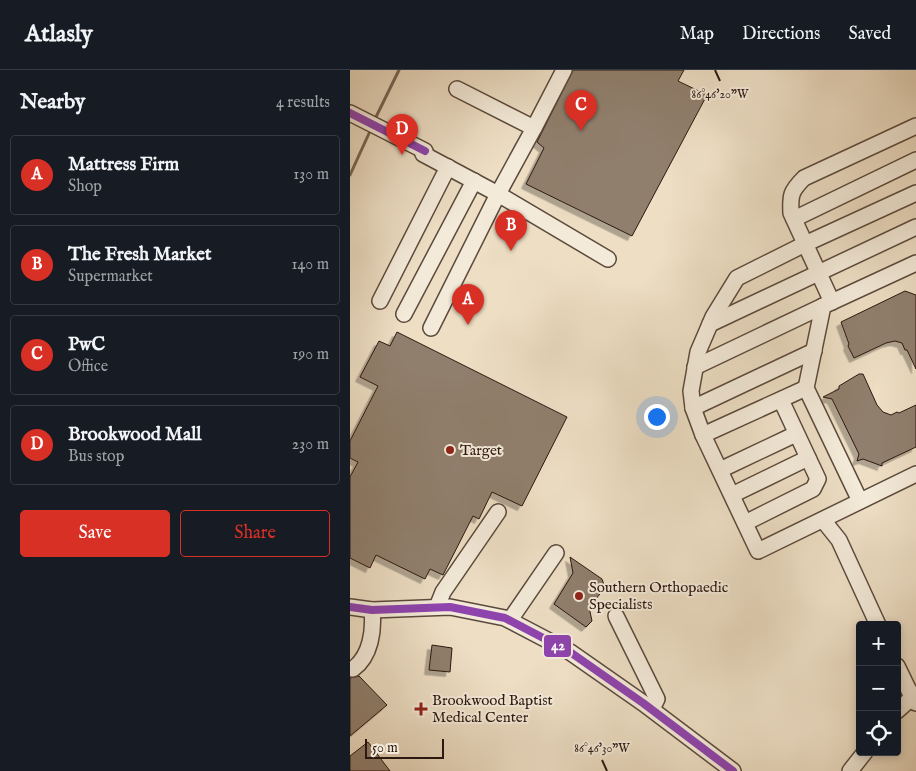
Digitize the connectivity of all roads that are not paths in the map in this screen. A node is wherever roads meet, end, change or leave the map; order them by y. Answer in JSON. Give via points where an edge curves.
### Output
{"nodes":[{"id":1,"x":564,"y":70,"type":"edge"},
{"id":2,"x":457,"y":89,"type":"dead end"},
{"id":3,"x":350,"y":113,"type":"edge"},
{"id":4,"x":916,"y":126,"type":"edge"},
{"id":5,"x":534,"y":128,"type":"junction"},
{"id":6,"x":916,"y":160,"type":"edge"},
{"id":7,"x":448,"y":167,"type":"junction"},
{"id":8,"x":474,"y":181,"type":"junction"},
{"id":9,"x":916,"y":193,"type":"edge"},
{"id":10,"x":498,"y":194,"type":"junction"},
{"id":11,"x":794,"y":219,"type":"junction"},
{"id":12,"x":916,"y":227,"type":"edge"},
{"id":13,"x":805,"y":244,"type":"junction"},
{"id":14,"x":608,"y":259,"type":"dead end"},
{"id":15,"x":916,"y":262,"type":"edge"},
{"id":16,"x":819,"y":274,"type":"junction"},
{"id":17,"x":380,"y":301,"type":"dead end"},
{"id":18,"x":827,"y":304,"type":"junction"},
{"id":19,"x":404,"y":314,"type":"dead end"},
{"id":20,"x":710,"y":324,"type":"junction"},
{"id":21,"x":431,"y":328,"type":"dead end"},
{"id":22,"x":814,"y":351,"type":"junction"},
{"id":23,"x":695,"y":367,"type":"junction"},
{"id":24,"x":806,"y":388,"type":"junction"},
{"id":25,"x":780,"y":400,"type":"junction"},
{"id":26,"x":693,"y":408,"type":"junction"},
{"id":27,"x":796,"y":434,"type":"junction"},
{"id":28,"x":703,"y":435,"type":"junction"},
{"id":29,"x":808,"y":458,"type":"junction"},
{"id":30,"x":720,"y":470,"type":"junction"},
{"id":31,"x":916,"y":474,"type":"edge"},
{"id":32,"x":732,"y":495,"type":"junction"},
{"id":33,"x":860,"y":501,"type":"junction"},
{"id":34,"x":498,"y":512,"type":"dead end"},
{"id":35,"x":823,"y":520,"type":"junction"},
{"id":36,"x":745,"y":523,"type":"junction"},
{"id":37,"x":556,"y":553,"type":"dead end"},
{"id":38,"x":350,"y":607,"type":"edge"},
{"id":39,"x":437,"y":608,"type":"junction"},
{"id":40,"x":372,"y":610,"type":"junction"},
{"id":41,"x":616,"y":616,"type":"dead end"},
{"id":42,"x":510,"y":620,"type":"junction"},
{"id":43,"x":876,"y":621,"type":"edge"},
{"id":44,"x":353,"y":669,"type":"dead end"},
{"id":45,"x":901,"y":673,"type":"edge"},
{"id":46,"x":915,"y":698,"type":"edge"},
{"id":47,"x":901,"y":708,"type":"edge"},
{"id":48,"x":652,"y":709,"type":"junction"},
{"id":49,"x":862,"y":756,"type":"edge"},
{"id":50,"x":733,"y":771,"type":"edge"},
{"id":51,"x":850,"y":771,"type":"edge"}],
"edges":[{"from":1,"to":5,"type":"street"},
{"from":2,"to":5,"type":"street"},
{"from":3,"to":7,"type":"street"},
{"from":4,"to":11,"type":"street","via":[[804,178],[794,188],[790,199]]},
{"from":5,"to":10,"type":"street"},
{"from":6,"to":11,"type":"street"},
{"from":7,"to":8,"type":"street"},
{"from":7,"to":17,"type":"street"},
{"from":8,"to":10,"type":"street"},
{"from":8,"to":19,"type":"street"},
{"from":9,"to":13,"type":"street"},
{"from":10,"to":14,"type":"street"},
{"from":10,"to":21,"type":"street"},
{"from":11,"to":13,"type":"street"},
{"from":12,"to":16,"type":"street"},
{"from":13,"to":16,"type":"street"},
{"from":13,"to":20,"type":"street","via":[[738,278]]},
{"from":15,"to":18,"type":"street"},
{"from":16,"to":18,"type":"street"},
{"from":16,"to":20,"type":"street"},
{"from":18,"to":22,"type":"street"},
{"from":18,"to":23,"type":"street"},
{"from":20,"to":23,"type":"street"},
{"from":22,"to":24,"type":"street"},
{"from":22,"to":26,"type":"street"},
{"from":23,"to":26,"type":"street","via":[[691,391]]},
{"from":24,"to":25,"type":"street"},
{"from":24,"to":33,"type":"street"},
{"from":25,"to":27,"type":"street"},
{"from":25,"to":28,"type":"street"},
{"from":26,"to":28,"type":"street"},
{"from":27,"to":29,"type":"street"},
{"from":27,"to":30,"type":"street"},
{"from":28,"to":30,"type":"street"},
{"from":29,"to":32,"type":"street"},
{"from":29,"to":36,"type":"street","via":[[818,479],[813,489]]},
{"from":30,"to":32,"type":"street"},
{"from":31,"to":33,"type":"street"},
{"from":32,"to":36,"type":"street"},
{"from":33,"to":35,"type":"street"},
{"from":34,"to":39,"type":"street","via":[[443,592]]},
{"from":35,"to":36,"type":"street","via":[[758,551]]},
{"from":35,"to":43,"type":"street","via":[[839,540]]},
{"from":37,"to":42,"type":"street"},
{"from":38,"to":40,"type":"street"},
{"from":39,"to":40,"type":"street"},
{"from":39,"to":42,"type":"street","via":[[450,607]]},
{"from":40,"to":44,"type":"street","via":[[371,638],[366,653]]},
{"from":41,"to":48,"type":"street","via":[[655,692],[657,699]]},
{"from":42,"to":48,"type":"street","via":[[570,652]]},
{"from":45,"to":46,"type":"street"},
{"from":46,"to":47,"type":"street"},
{"from":48,"to":50,"type":"street"},
{"from":49,"to":51,"type":"street"}]}
